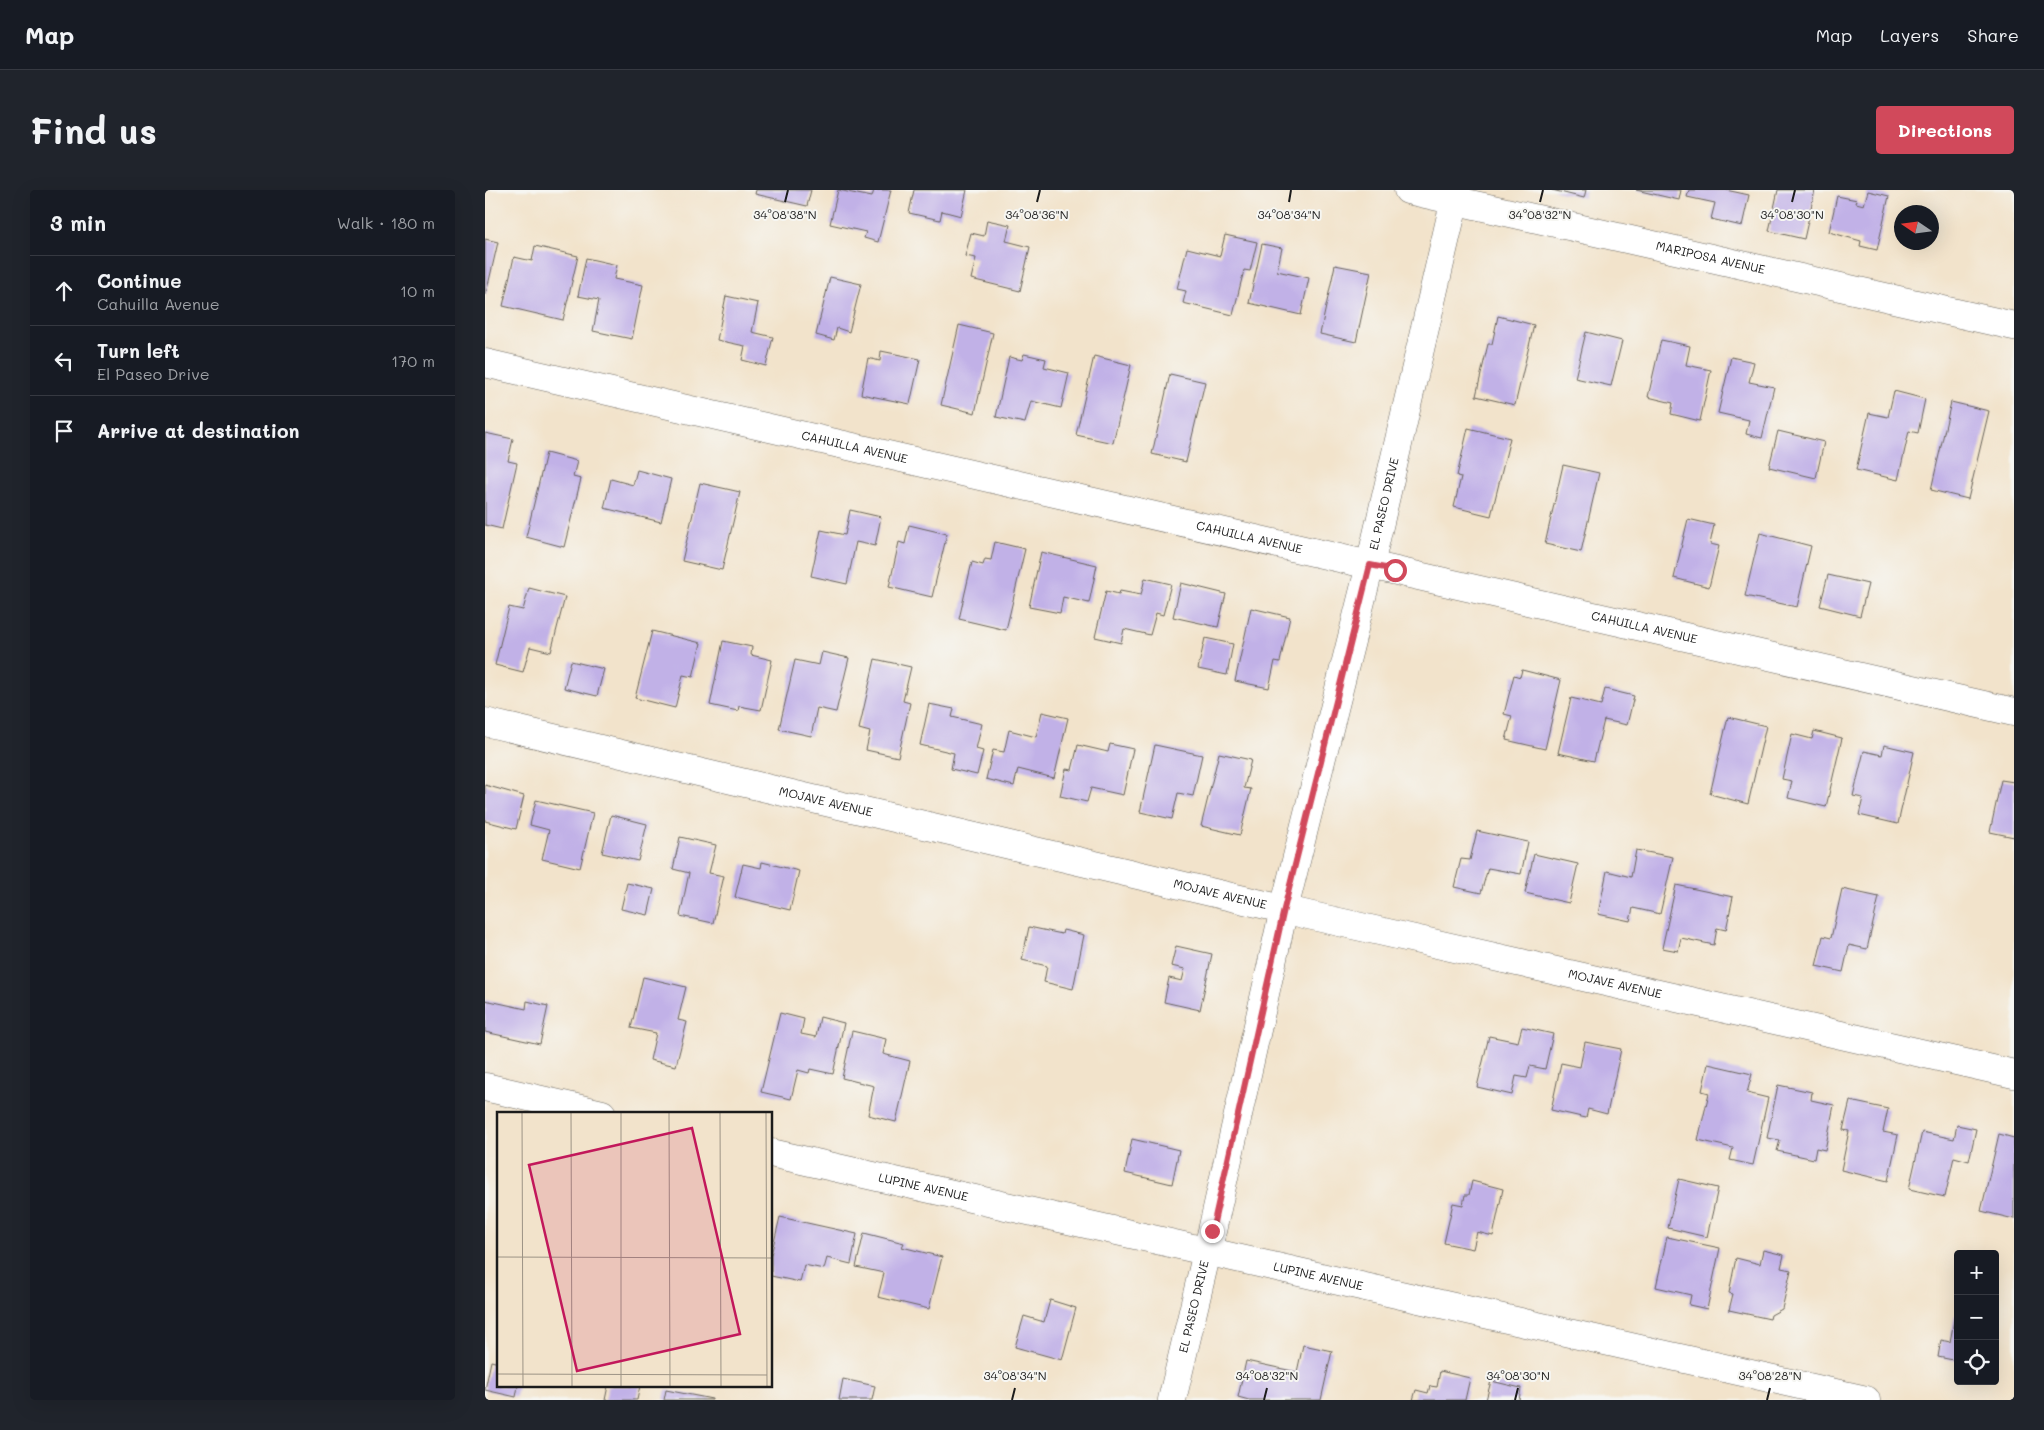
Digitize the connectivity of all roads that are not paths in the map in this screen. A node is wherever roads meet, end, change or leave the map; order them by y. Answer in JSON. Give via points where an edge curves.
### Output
{"nodes":[{"id":1,"x":1408,"y":190,"type":"edge"},
{"id":2,"x":1456,"y":195,"type":"edge"},
{"id":3,"x":2014,"y":326,"type":"edge"},
{"id":4,"x":485,"y":363,"type":"edge"},
{"id":5,"x":1370,"y":565,"type":"junction"},
{"id":6,"x":2014,"y":712,"type":"edge"},
{"id":7,"x":485,"y":722,"type":"edge"},
{"id":8,"x":1284,"y":909,"type":"junction"},
{"id":9,"x":2014,"y":1074,"type":"edge"},
{"id":10,"x":485,"y":1087,"type":"edge"},
{"id":11,"x":593,"y":1112,"type":"edge"},
{"id":12,"x":773,"y":1152,"type":"edge"},
{"id":13,"x":1207,"y":1252,"type":"junction"},
{"id":14,"x":1171,"y":1400,"type":"edge"},
{"id":15,"x":1866,"y":1400,"type":"edge"}],
"edges":[{"from":1,"to":2,"type":"street","name":"MARIPOSA AVENUE"},
{"from":2,"to":3,"type":"street","name":"MARIPOSA AVENUE"},
{"from":2,"to":5,"type":"street","name":"EL PASEO DRIVE"},
{"from":4,"to":5,"type":"street","name":"CAHUILLA AVENUE"},
{"from":5,"to":6,"type":"street","name":"CAHUILLA AVENUE"},
{"from":5,"to":8,"type":"street","name":"EL PASEO DRIVE"},
{"from":7,"to":8,"type":"street","name":"MOJAVE AVENUE"},
{"from":8,"to":9,"type":"street","name":"MOJAVE AVENUE"},
{"from":8,"to":13,"type":"street","name":"EL PASEO DRIVE"},
{"from":10,"to":11,"type":"street"},
{"from":12,"to":13,"type":"street","name":"LUPINE AVENUE"},
{"from":13,"to":14,"type":"street","name":"EL PASEO DRIVE"},
{"from":13,"to":15,"type":"street","name":"LUPINE AVENUE"}]}
